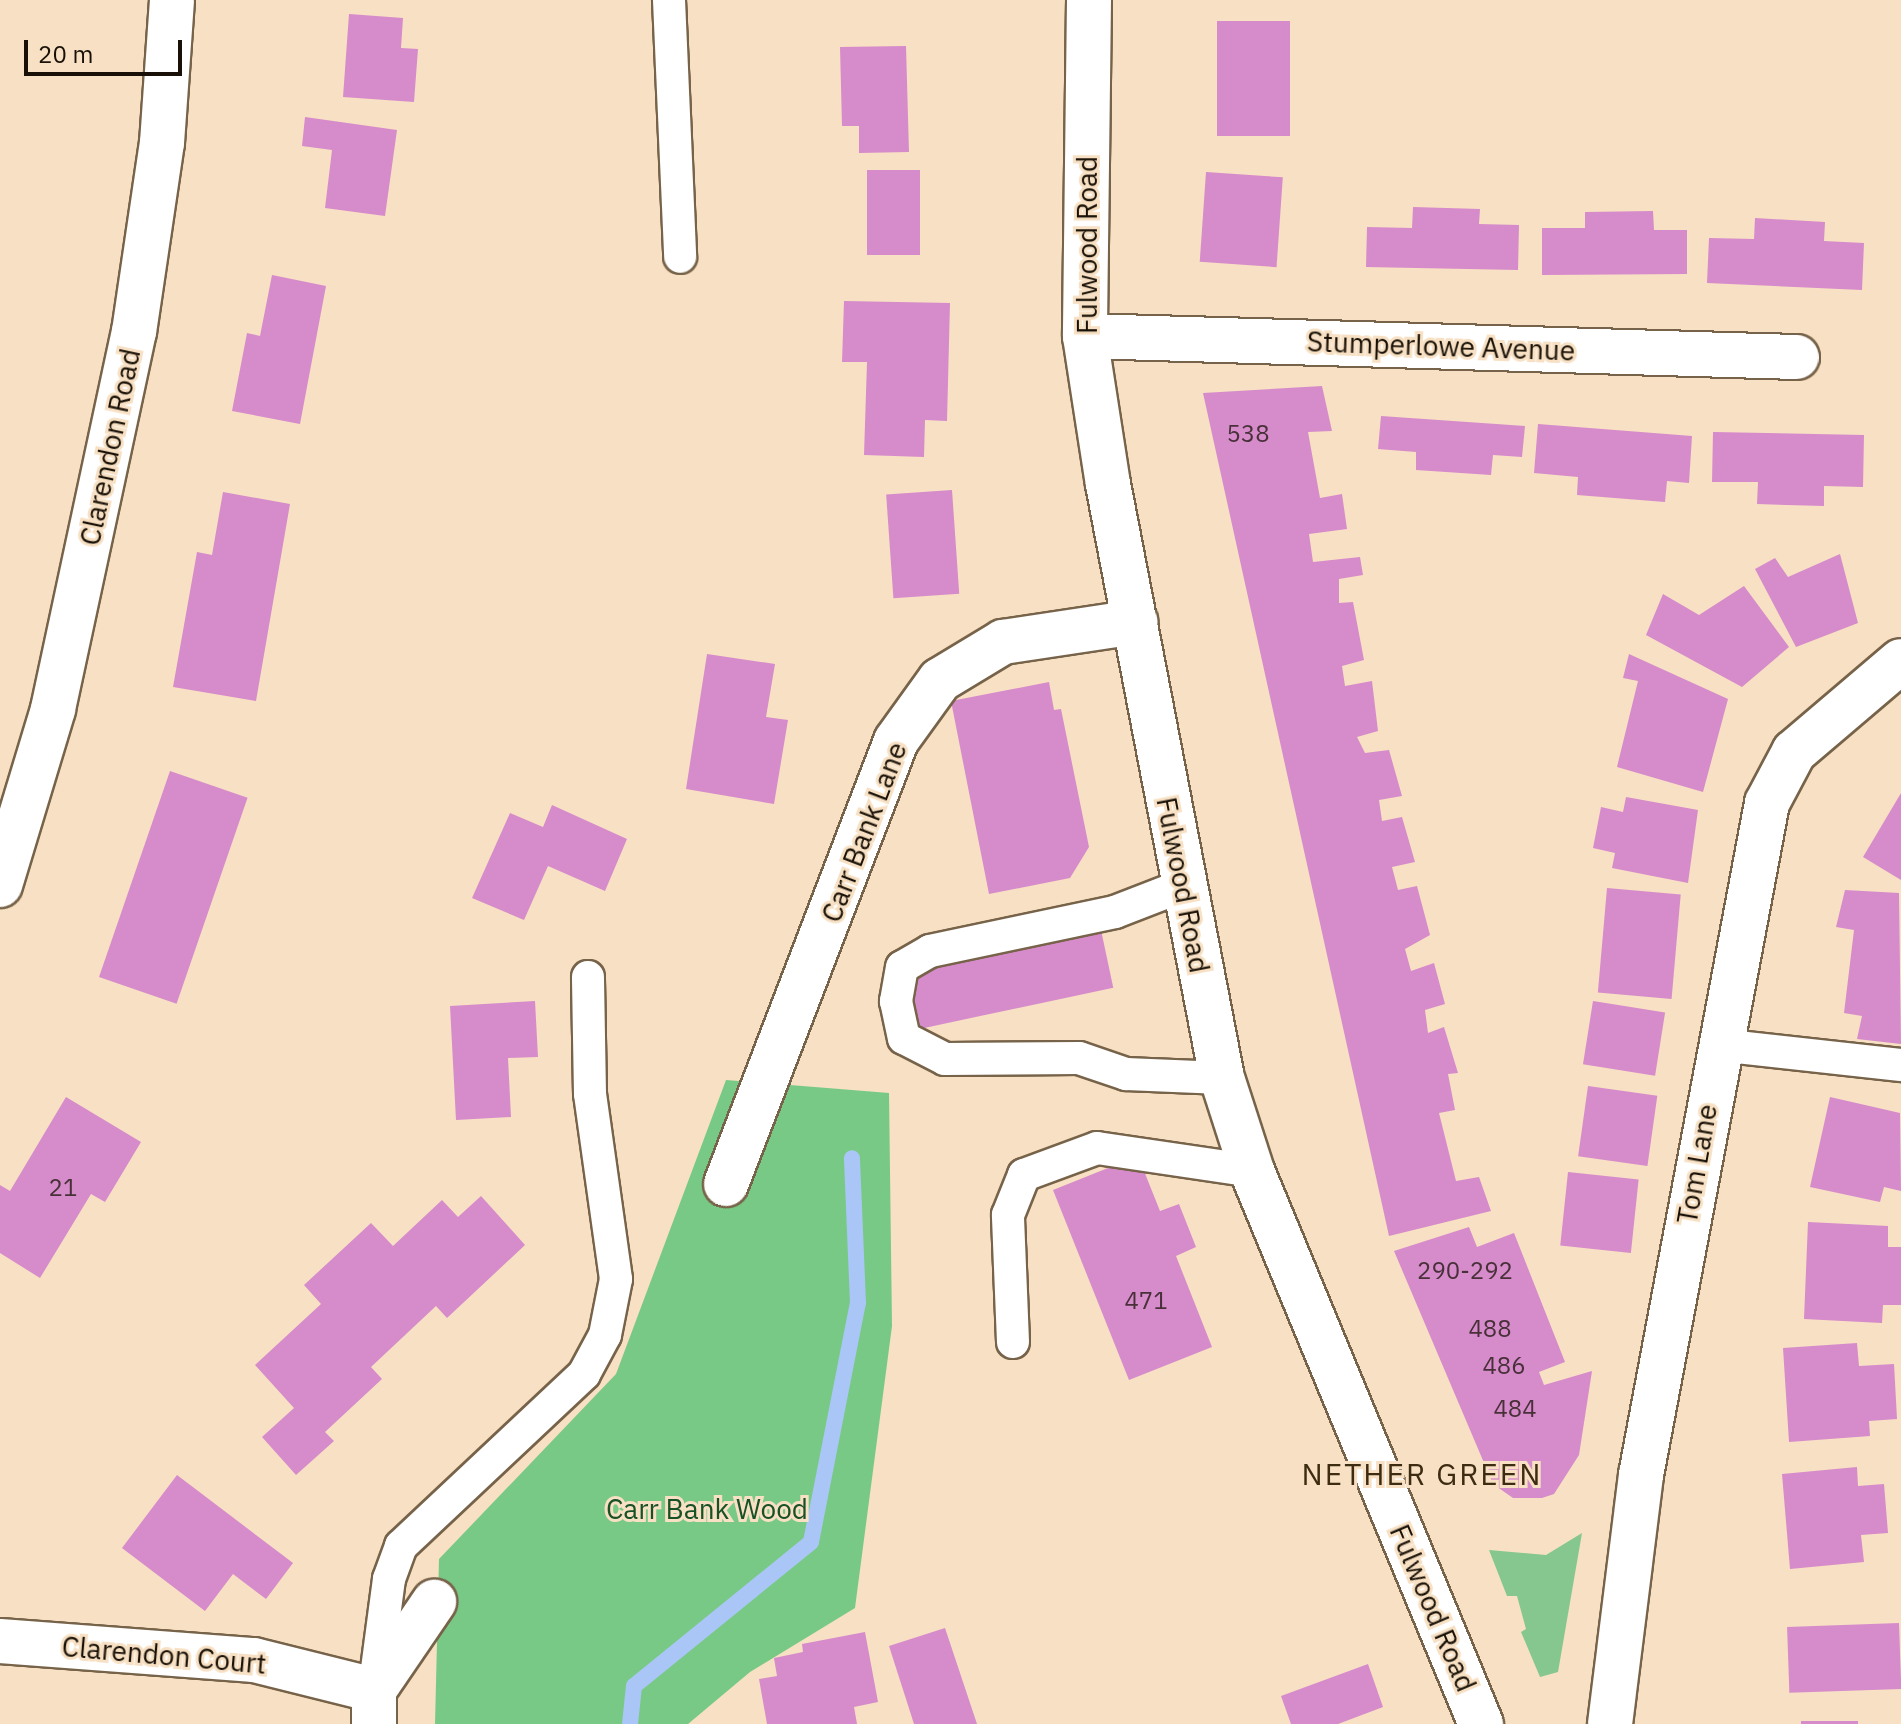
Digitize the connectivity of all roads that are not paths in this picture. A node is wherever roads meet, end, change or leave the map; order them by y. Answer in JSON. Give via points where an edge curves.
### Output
{"nodes":[{"id":1,"x":172,"y":0,"type":"edge"},
{"id":2,"x":669,"y":0,"type":"edge"},
{"id":3,"x":1089,"y":0,"type":"edge"},
{"id":4,"x":680,"y":257,"type":"dead end"},
{"id":5,"x":1085,"y":336,"type":"junction"},
{"id":6,"x":1797,"y":357,"type":"dead end"},
{"id":7,"x":1135,"y":622,"type":"junction"},
{"id":8,"x":1901,"y":661,"type":"edge"},
{"id":9,"x":0,"y":885,"type":"edge"},
{"id":10,"x":1182,"y":886,"type":"junction"},
{"id":11,"x":588,"y":977,"type":"dead end"},
{"id":12,"x":1719,"y":1045,"type":"junction"},
{"id":13,"x":1901,"y":1065,"type":"edge"},
{"id":14,"x":1222,"y":1078,"type":"junction"},
{"id":15,"x":1252,"y":1171,"type":"junction"},
{"id":16,"x":726,"y":1184,"type":"dead end"},
{"id":17,"x":1013,"y":1342,"type":"dead end"},
{"id":18,"x":434,"y":1602,"type":"dead end"},
{"id":19,"x":0,"y":1641,"type":"edge"},
{"id":20,"x":374,"y":1707,"type":"edge"},
{"id":21,"x":1481,"y":1724,"type":"edge"},
{"id":22,"x":1610,"y":1724,"type":"edge"}],
"edges":[{"from":1,"to":9,"type":"street","name":"Clarendon Road","via":[[162,143],[134,332],[53,709]]},
{"from":2,"to":4,"type":"lane"},
{"from":3,"to":5,"type":"street","name":"Fulwood Road"},
{"from":5,"to":6,"type":"street","name":"Stumperlowe Avenue"},
{"from":5,"to":7,"type":"street","name":"Fulwood Road"},
{"from":7,"to":10,"type":"street","name":"Fulwood Road"},
{"from":7,"to":16,"type":"street","name":"Carr Bank Lane","via":[[1003,642],[940,680],[896,741]]},
{"from":8,"to":12,"type":"street","name":"Tom Lane","via":[[1794,752],[1767,803]]},
{"from":10,"to":14,"type":"street","name":"Fulwood Road"},
{"from":10,"to":14,"type":"lane","via":[[1115,912],[930,951],[902,967],[896,1001],[904,1038],[945,1059],[1079,1058],[1126,1074]]},
{"from":11,"to":20,"type":"lane","via":[[590,1094],[616,1279],[605,1335],[584,1374],[401,1546],[389,1579]]},
{"from":12,"to":13,"type":"lane"},
{"from":12,"to":22,"type":"street","name":"Tom Lane","via":[[1641,1475]]},
{"from":14,"to":15,"type":"street","name":"Fulwood Road"},
{"from":15,"to":17,"type":"lane","via":[[1097,1148],[1024,1175],[1008,1215]]},
{"from":15,"to":21,"type":"street","name":"Fulwood Road"},
{"from":18,"to":20,"type":"street"},
{"from":19,"to":20,"type":"street","name":"Clarendon Court","via":[[254,1660]]}]}
